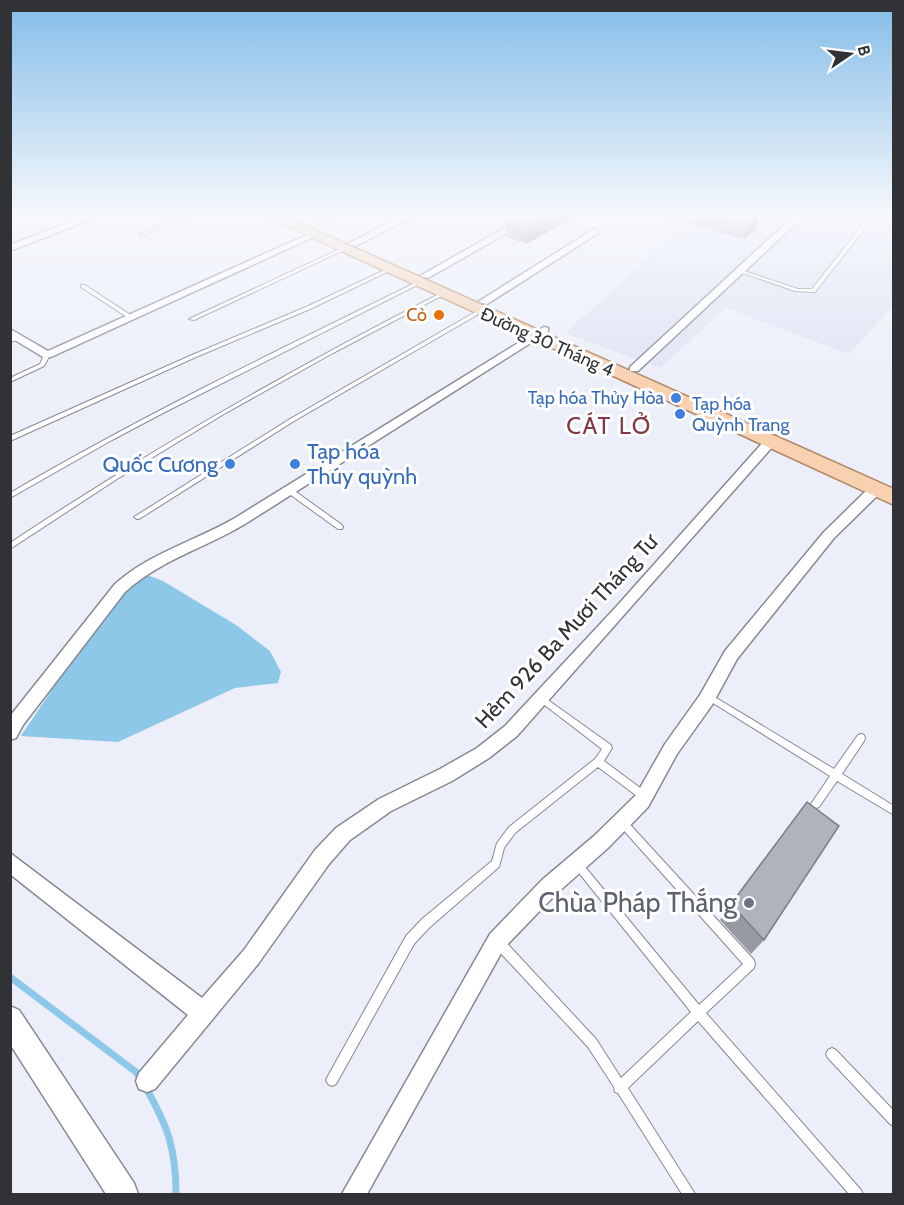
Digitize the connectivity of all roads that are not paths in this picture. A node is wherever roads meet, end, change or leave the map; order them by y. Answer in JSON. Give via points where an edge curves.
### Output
{"nodes":[{"id":1,"x":227,"y":270,"type":"edge"},
{"id":2,"x":298,"y":270,"type":"edge"},
{"id":3,"x":389,"y":270,"type":"joint"},
{"id":4,"x":400,"y":270,"type":"edge"},
{"id":5,"x":439,"y":270,"type":"edge"},
{"id":6,"x":536,"y":270,"type":"edge"},
{"id":7,"x":829,"y":270,"type":"edge"},
{"id":8,"x":739,"y":272,"type":"joint"},
{"id":9,"x":422,"y":280,"type":"junction"},
{"id":10,"x":83,"y":286,"type":"dead end"},
{"id":11,"x":443,"y":294,"type":"junction"},
{"id":12,"x":481,"y":307,"type":"junction"},
{"id":13,"x":129,"y":316,"type":"junction"},
{"id":14,"x":192,"y":319,"type":"dead end"},
{"id":15,"x":539,"y":333,"type":"junction"},
{"id":16,"x":13,"y":337,"type":"edge"},
{"id":17,"x":47,"y":355,"type":"junction"},
{"id":18,"x":629,"y":373,"type":"junction"},
{"id":19,"x":10,"y":380,"type":"edge"},
{"id":20,"x":10,"y":440,"type":"edge"},
{"id":21,"x":770,"y":442,"type":"junction"},
{"id":22,"x":894,"y":484,"type":"edge"},
{"id":23,"x":875,"y":490,"type":"junction"},
{"id":24,"x":290,"y":491,"type":"junction"},
{"id":25,"x":10,"y":496,"type":"edge"},
{"id":26,"x":894,"y":498,"type":"edge"},
{"id":27,"x":137,"y":517,"type":"dead end"},
{"id":28,"x":340,"y":527,"type":"dead end"},
{"id":29,"x":10,"y":548,"type":"edge"},
{"id":30,"x":708,"y":696,"type":"junction"},
{"id":31,"x":541,"y":698,"type":"junction"},
{"id":32,"x":13,"y":724,"type":"edge"},
{"id":33,"x":861,"y":738,"type":"dead end"},
{"id":34,"x":598,"y":762,"type":"junction"},
{"id":35,"x":835,"y":775,"type":"junction"},
{"id":36,"x":644,"y":796,"type":"junction"},
{"id":37,"x":816,"y":804,"type":"dead end"},
{"id":38,"x":894,"y":811,"type":"edge"},
{"id":39,"x":621,"y":822,"type":"junction"},
{"id":40,"x":10,"y":862,"type":"edge"},
{"id":41,"x":577,"y":864,"type":"junction"},
{"id":42,"x":497,"y":941,"type":"junction"},
{"id":43,"x":204,"y":1013,"type":"junction"},
{"id":44,"x":699,"y":1014,"type":"junction"},
{"id":45,"x":10,"y":1019,"type":"edge"},
{"id":46,"x":832,"y":1054,"type":"dead end"},
{"id":47,"x":332,"y":1080,"type":"dead end"},
{"id":48,"x":147,"y":1082,"type":"dead end"},
{"id":49,"x":619,"y":1088,"type":"junction"},
{"id":50,"x":894,"y":1120,"type":"edge"},
{"id":51,"x":123,"y":1194,"type":"edge"},
{"id":52,"x":354,"y":1194,"type":"edge"},
{"id":53,"x":689,"y":1194,"type":"edge"},
{"id":54,"x":857,"y":1194,"type":"edge"}],
"edges":[{"from":1,"to":13,"type":"street"},
{"from":2,"to":14,"type":"lane"},
{"from":3,"to":9,"type":"main road","name":"Đường 30 Tháng 4"},
{"from":3,"to":20,"type":"lane"},
{"from":4,"to":9,"type":"main road","name":"Đường 30 Tháng 4"},
{"from":5,"to":9,"type":"street"},
{"from":6,"to":12,"type":"street"},
{"from":7,"to":8,"type":"lane","via":[[813,291],[797,290]]},
{"from":8,"to":18,"type":"street"},
{"from":9,"to":11,"type":"main road","name":"Đường 30 Tháng 4"},
{"from":9,"to":12,"type":"main road","name":"Đường 30 Tháng 4"},
{"from":9,"to":25,"type":"lane","via":[[129,427]]},
{"from":10,"to":13,"type":"lane"},
{"from":11,"to":12,"type":"main road","name":"Đường 30 Tháng 4"},
{"from":11,"to":29,"type":"lane","via":[[218,415]]},
{"from":12,"to":15,"type":"main road","name":"Đường 30 Tháng 4"},
{"from":12,"to":27,"type":"lane"},
{"from":13,"to":17,"type":"street"},
{"from":15,"to":18,"type":"main road","name":"Đường 30 Tháng 4"},
{"from":15,"to":24,"type":"street"},
{"from":16,"to":17,"type":"street"},
{"from":17,"to":19,"type":"lane","via":[[42,365]]},
{"from":18,"to":21,"type":"main road","name":"Đường 30 Tháng 4"},
{"from":18,"to":22,"type":"main road","name":"Đường 30 Tháng 4"},
{"from":21,"to":23,"type":"main road","name":"Đường 30 Tháng 4"},
{"from":21,"to":31,"type":"street","name":"Hẻm 926 Ba Mươi Tháng Tư"},
{"from":23,"to":26,"type":"main road","name":"Đường 30 Tháng 4"},
{"from":23,"to":30,"type":"street","via":[[829,535],[771,604],[731,655]]},
{"from":24,"to":28,"type":"lane"},
{"from":24,"to":32,"type":"street","via":[[210,539],[140,571],[120,588]]},
{"from":30,"to":35,"type":"lane"},
{"from":30,"to":36,"type":"street"},
{"from":31,"to":34,"type":"lane","via":[[608,748]]},
{"from":31,"to":43,"type":"street","name":"Hẻm 926 Ba Mươi Tháng Tư","via":[[511,731],[483,753],[385,805],[343,834]]},
{"from":33,"to":35,"type":"lane"},
{"from":34,"to":36,"type":"lane"},
{"from":34,"to":47,"type":"lane","via":[[512,830],[500,846],[496,864],[410,940]]},
{"from":35,"to":37,"type":"lane"},
{"from":35,"to":38,"type":"lane"},
{"from":36,"to":39,"type":"street"},
{"from":39,"to":41,"type":"street"},
{"from":39,"to":44,"type":"lane","via":[[750,964]]},
{"from":40,"to":43,"type":"street"},
{"from":41,"to":42,"type":"street"},
{"from":41,"to":44,"type":"lane"},
{"from":42,"to":49,"type":"lane","via":[[592,1043]]},
{"from":42,"to":52,"type":"street"},
{"from":43,"to":48,"type":"street","name":"Hẻm 926 Ba Mươi Tháng Tư"},
{"from":44,"to":49,"type":"lane"},
{"from":44,"to":54,"type":"lane"},
{"from":45,"to":51,"type":"street"},
{"from":46,"to":50,"type":"lane"},
{"from":49,"to":53,"type":"lane"}]}
